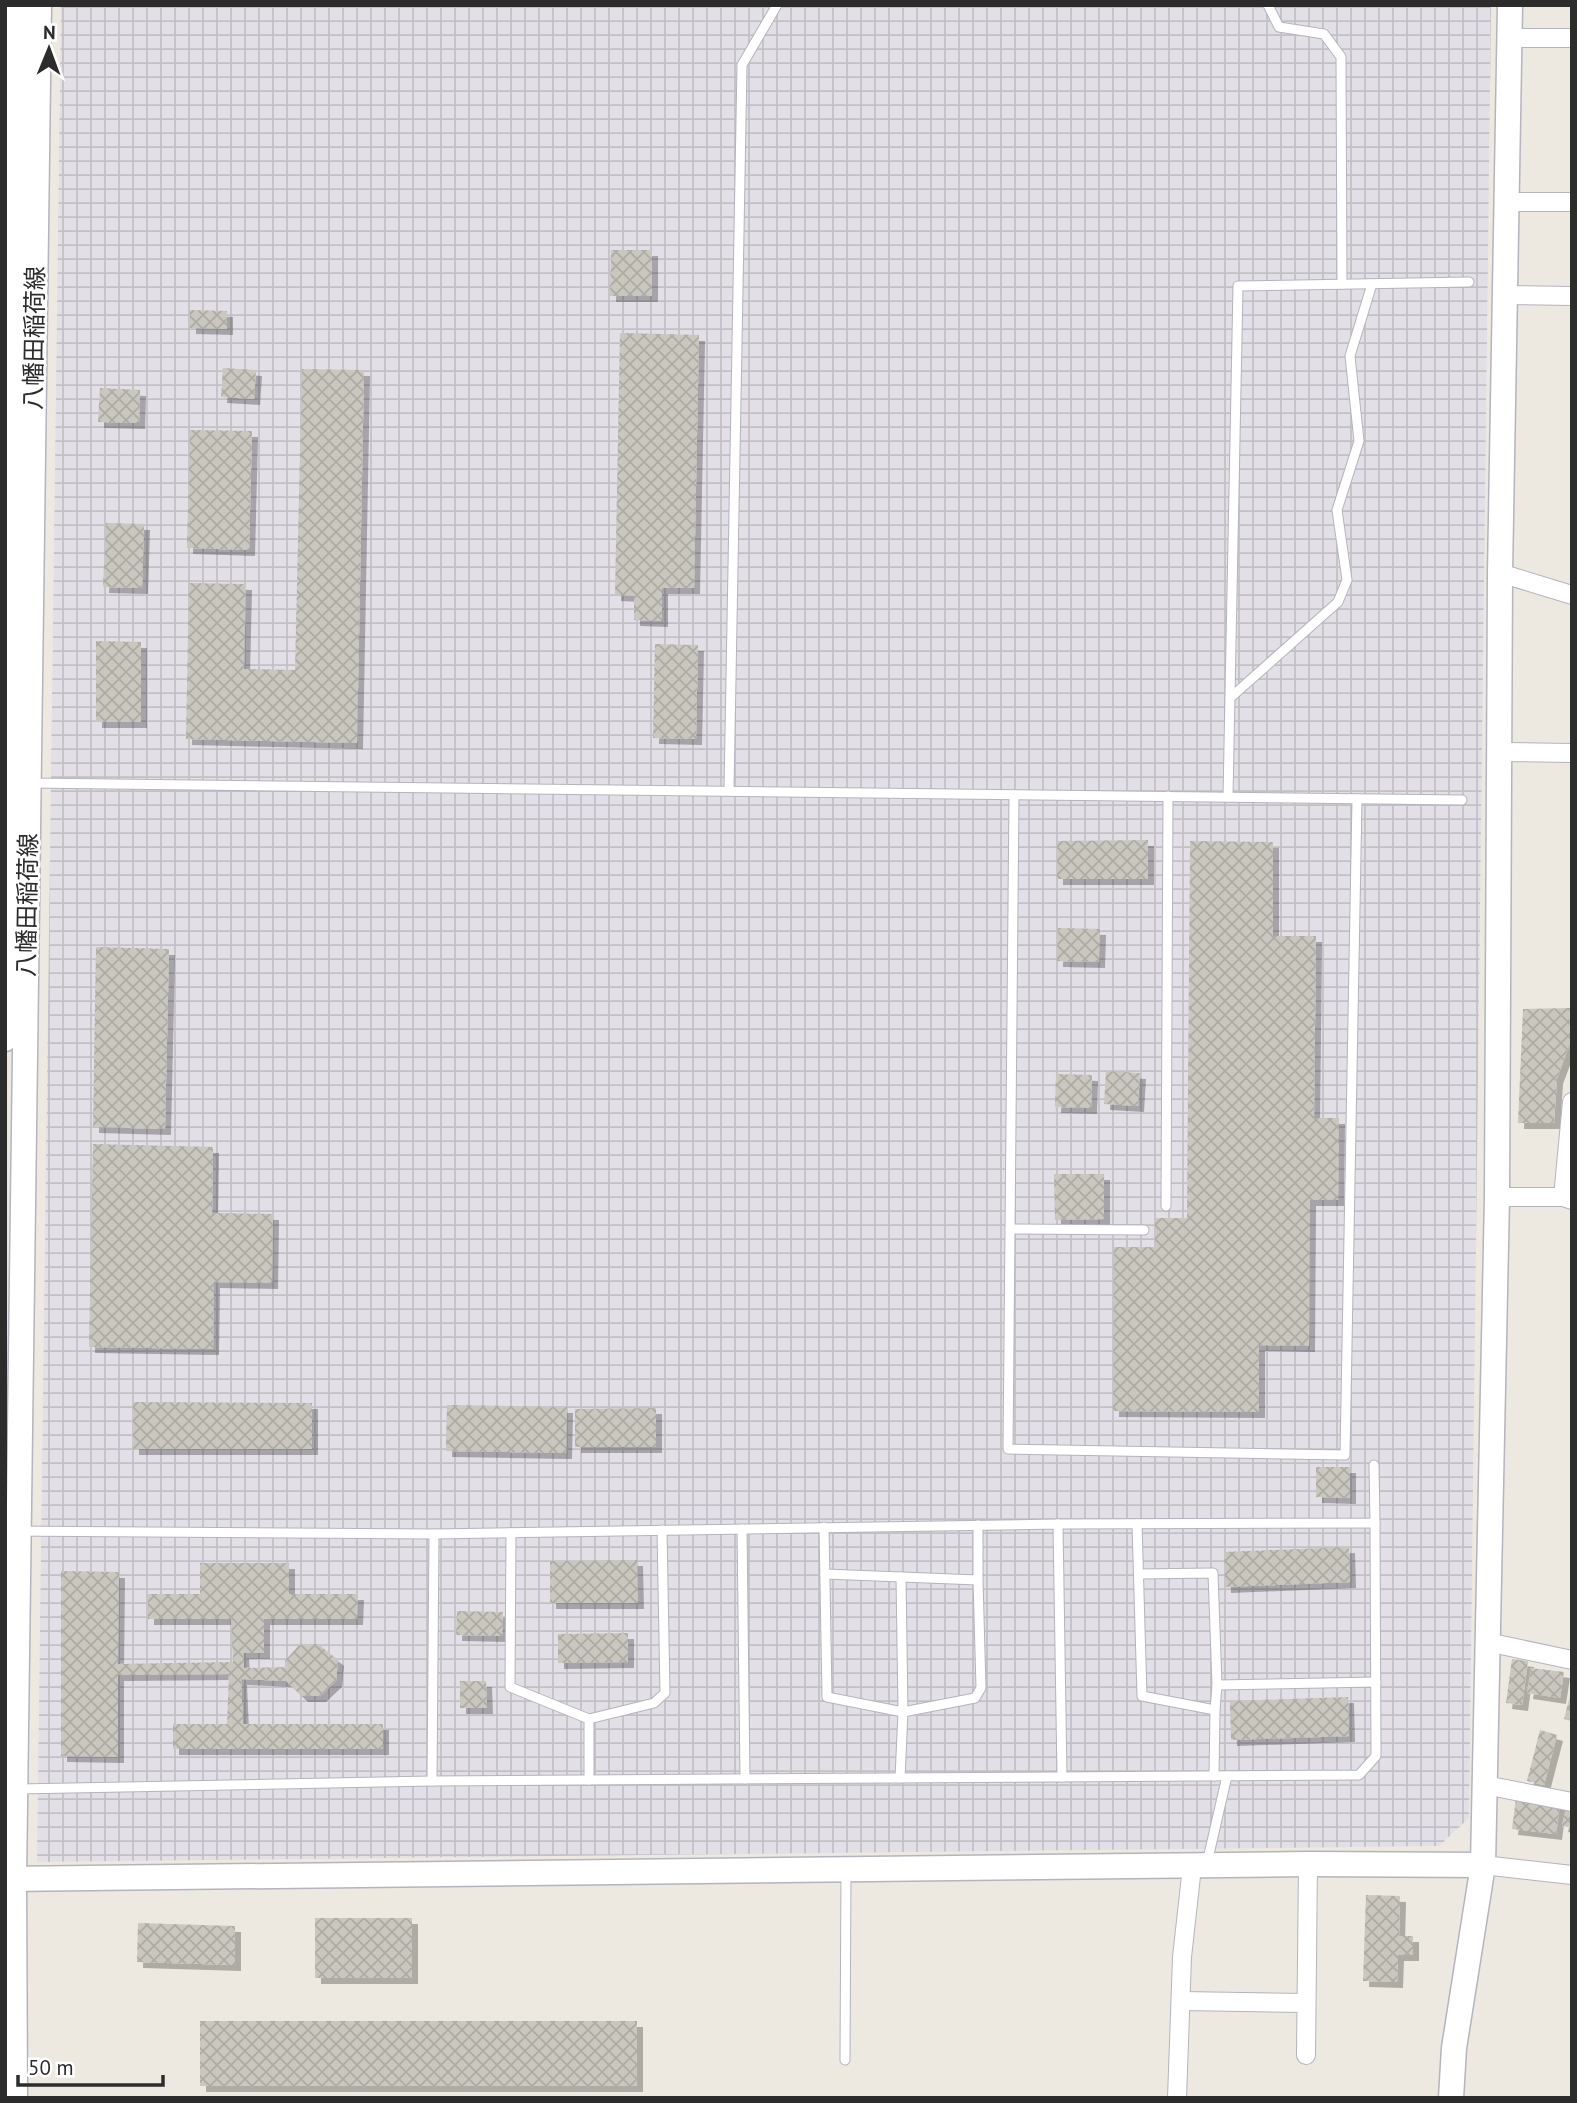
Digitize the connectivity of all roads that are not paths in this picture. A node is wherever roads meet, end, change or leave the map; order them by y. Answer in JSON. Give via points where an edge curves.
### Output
{"nodes":[{"id":1,"x":17,"y":5,"type":"edge"},
{"id":2,"x":38,"y":5,"type":"edge"},
{"id":3,"x":777,"y":5,"type":"edge"},
{"id":4,"x":1268,"y":5,"type":"edge"},
{"id":5,"x":1510,"y":5,"type":"edge"},
{"id":6,"x":1509,"y":38,"type":"junction"},
{"id":7,"x":1572,"y":38,"type":"edge"},
{"id":8,"x":19,"y":151,"type":"edge"},
{"id":9,"x":1506,"y":202,"type":"junction"},
{"id":10,"x":1572,"y":202,"type":"edge"},
{"id":11,"x":1469,"y":282,"type":"dead end"},
{"id":12,"x":1342,"y":284,"type":"junction"},
{"id":13,"x":1371,"y":284,"type":"junction"},
{"id":14,"x":1505,"y":295,"type":"junction"},
{"id":15,"x":1572,"y":296,"type":"edge"},
{"id":16,"x":1500,"y":573,"type":"junction"},
{"id":17,"x":1572,"y":595,"type":"edge"},
{"id":18,"x":1230,"y":698,"type":"junction"},
{"id":19,"x":1500,"y":752,"type":"junction"},
{"id":20,"x":1572,"y":753,"type":"edge"},
{"id":21,"x":18,"y":783,"type":"junction"},
{"id":22,"x":729,"y":790,"type":"junction"},
{"id":23,"x":1014,"y":795,"type":"junction"},
{"id":24,"x":1168,"y":796,"type":"junction"},
{"id":25,"x":1228,"y":797,"type":"junction"},
{"id":26,"x":1357,"y":799,"type":"junction"},
{"id":27,"x":1462,"y":800,"type":"dead end"},
{"id":28,"x":14,"y":826,"type":"edge"},
{"id":29,"x":5,"y":1039,"type":"edge"},
{"id":30,"x":1572,"y":1102,"type":"edge"},
{"id":31,"x":1497,"y":1196,"type":"junction"},
{"id":32,"x":1567,"y":1198,"type":"edge"},
{"id":33,"x":1166,"y":1206,"type":"dead end"},
{"id":34,"x":1010,"y":1228,"type":"junction"},
{"id":35,"x":1144,"y":1230,"type":"dead end"},
{"id":36,"x":1374,"y":1465,"type":"dead end"},
{"id":37,"x":1375,"y":1523,"type":"junction"},
{"id":38,"x":1058,"y":1524,"type":"junction"},
{"id":39,"x":1137,"y":1524,"type":"junction"},
{"id":40,"x":978,"y":1525,"type":"junction"},
{"id":41,"x":824,"y":1527,"type":"junction"},
{"id":42,"x":742,"y":1529,"type":"junction"},
{"id":43,"x":662,"y":1530,"type":"junction"},
{"id":44,"x":12,"y":1531,"type":"edge"},
{"id":45,"x":511,"y":1533,"type":"junction"},
{"id":46,"x":434,"y":1534,"type":"junction"},
{"id":47,"x":825,"y":1574,"type":"junction"},
{"id":48,"x":1139,"y":1574,"type":"junction"},
{"id":49,"x":901,"y":1577,"type":"junction"},
{"id":50,"x":978,"y":1580,"type":"junction"},
{"id":51,"x":1487,"y":1642,"type":"junction"},
{"id":52,"x":1572,"y":1660,"type":"edge"},
{"id":53,"x":1376,"y":1682,"type":"junction"},
{"id":54,"x":1217,"y":1685,"type":"junction"},
{"id":55,"x":1215,"y":1710,"type":"junction"},
{"id":56,"x":903,"y":1712,"type":"junction"},
{"id":57,"x":589,"y":1719,"type":"junction"},
{"id":58,"x":1214,"y":1776,"type":"junction"},
{"id":59,"x":1227,"y":1776,"type":"junction"},
{"id":60,"x":1062,"y":1777,"type":"junction"},
{"id":61,"x":900,"y":1778,"type":"junction"},
{"id":62,"x":745,"y":1779,"type":"junction"},
{"id":63,"x":589,"y":1780,"type":"junction"},
{"id":64,"x":432,"y":1781,"type":"junction"},
{"id":65,"x":1485,"y":1785,"type":"junction"},
{"id":66,"x":16,"y":1789,"type":"junction"},
{"id":67,"x":1572,"y":1802,"type":"edge"},
{"id":68,"x":1308,"y":1864,"type":"junction"},
{"id":69,"x":1483,"y":1865,"type":"junction"},
{"id":70,"x":1199,"y":1866,"type":"junction"},
{"id":71,"x":846,"y":1869,"type":"junction"},
{"id":72,"x":1572,"y":1875,"type":"edge"},
{"id":73,"x":10,"y":1880,"type":"edge"},
{"id":74,"x":1182,"y":2001,"type":"junction"},
{"id":75,"x":1306,"y":2003,"type":"junction"},
{"id":76,"x":1306,"y":2055,"type":"dead end"},
{"id":77,"x":845,"y":2060,"type":"dead end"},
{"id":78,"x":15,"y":2098,"type":"edge"},
{"id":79,"x":1177,"y":2098,"type":"edge"},
{"id":80,"x":1451,"y":2098,"type":"edge"}],
"edges":[{"from":1,"to":8,"type":"street","name":"八幡田稲荷線"},
{"from":2,"to":8,"type":"street","name":"八幡田稲荷線"},
{"from":3,"to":22,"type":"lane","via":[[742,65]]},
{"from":4,"to":12,"type":"lane","via":[[1279,27],[1324,34],[1341,57]]},
{"from":5,"to":6,"type":"street"},
{"from":6,"to":7,"type":"street"},
{"from":6,"to":9,"type":"street"},
{"from":8,"to":21,"type":"street","name":"八幡田稲荷線"},
{"from":9,"to":10,"type":"street"},
{"from":9,"to":14,"type":"street"},
{"from":11,"to":13,"type":"lane"},
{"from":12,"to":13,"type":"lane"},
{"from":12,"to":18,"type":"lane","via":[[1238,286]]},
{"from":13,"to":18,"type":"lane","via":[[1350,356],[1359,441],[1337,510],[1347,580],[1338,602]]},
{"from":14,"to":15,"type":"street"},
{"from":14,"to":16,"type":"street"},
{"from":16,"to":17,"type":"street"},
{"from":16,"to":19,"type":"street"},
{"from":18,"to":25,"type":"lane"},
{"from":19,"to":20,"type":"street"},
{"from":19,"to":31,"type":"street"},
{"from":21,"to":22,"type":"lane"},
{"from":21,"to":28,"type":"street","name":"八幡田稲荷線"},
{"from":22,"to":23,"type":"lane"},
{"from":23,"to":24,"type":"lane"},
{"from":23,"to":34,"type":"lane"},
{"from":24,"to":25,"type":"lane"},
{"from":24,"to":33,"type":"lane"},
{"from":25,"to":26,"type":"lane"},
{"from":26,"to":27,"type":"lane"},
{"from":26,"to":34,"type":"lane","via":[[1345,1455],[1008,1449]]},
{"from":28,"to":29,"type":"street","name":"八幡田稲荷線"},
{"from":28,"to":44,"type":"street","name":"八幡田稲荷線"},
{"from":30,"to":32,"type":"street"},
{"from":31,"to":32,"type":"street"},
{"from":31,"to":51,"type":"street"},
{"from":34,"to":35,"type":"lane"},
{"from":36,"to":37,"type":"lane"},
{"from":37,"to":39,"type":"lane"},
{"from":37,"to":53,"type":"lane"},
{"from":38,"to":39,"type":"lane"},
{"from":38,"to":40,"type":"lane"},
{"from":38,"to":60,"type":"lane"},
{"from":39,"to":48,"type":"lane"},
{"from":40,"to":41,"type":"lane"},
{"from":40,"to":50,"type":"lane"},
{"from":41,"to":42,"type":"lane"},
{"from":41,"to":47,"type":"lane"},
{"from":42,"to":43,"type":"lane"},
{"from":42,"to":62,"type":"lane"},
{"from":43,"to":45,"type":"lane"},
{"from":43,"to":57,"type":"lane","via":[[665,1693],[654,1703]]},
{"from":44,"to":46,"type":"lane"},
{"from":44,"to":66,"type":"street","name":"八幡田稲荷線"},
{"from":45,"to":46,"type":"lane"},
{"from":45,"to":57,"type":"lane","via":[[510,1687]]},
{"from":46,"to":64,"type":"lane"},
{"from":47,"to":49,"type":"lane"},
{"from":47,"to":56,"type":"lane","via":[[827,1697]]},
{"from":48,"to":54,"type":"lane","via":[[1213,1573]]},
{"from":48,"to":55,"type":"lane","via":[[1142,1696]]},
{"from":49,"to":50,"type":"lane"},
{"from":49,"to":56,"type":"lane"},
{"from":50,"to":56,"type":"lane","via":[[981,1688],[975,1698]]},
{"from":51,"to":52,"type":"street"},
{"from":51,"to":65,"type":"street"},
{"from":53,"to":54,"type":"lane"},
{"from":53,"to":59,"type":"lane","via":[[1376,1756],[1359,1775]]},
{"from":54,"to":55,"type":"lane"},
{"from":55,"to":58,"type":"lane"},
{"from":56,"to":61,"type":"lane"},
{"from":57,"to":63,"type":"lane"},
{"from":58,"to":59,"type":"lane"},
{"from":58,"to":60,"type":"lane"},
{"from":59,"to":70,"type":"lane"},
{"from":60,"to":61,"type":"lane"},
{"from":61,"to":62,"type":"lane"},
{"from":62,"to":63,"type":"lane"},
{"from":63,"to":64,"type":"lane"},
{"from":64,"to":66,"type":"lane"},
{"from":65,"to":67,"type":"street"},
{"from":65,"to":69,"type":"street"},
{"from":66,"to":73,"type":"street","name":"八幡田稲荷線"},
{"from":68,"to":69,"type":"street"},
{"from":68,"to":70,"type":"street"},
{"from":68,"to":75,"type":"street"},
{"from":69,"to":72,"type":"street"},
{"from":69,"to":80,"type":"street","via":[[1454,2048]]},
{"from":70,"to":71,"type":"street"},
{"from":70,"to":74,"type":"street","via":[[1182,1957]]},
{"from":71,"to":73,"type":"street"},
{"from":71,"to":77,"type":"lane"},
{"from":73,"to":78,"type":"street","name":"八幡田稲荷線"},
{"from":74,"to":75,"type":"street"},
{"from":74,"to":79,"type":"street"},
{"from":75,"to":76,"type":"street"}]}
